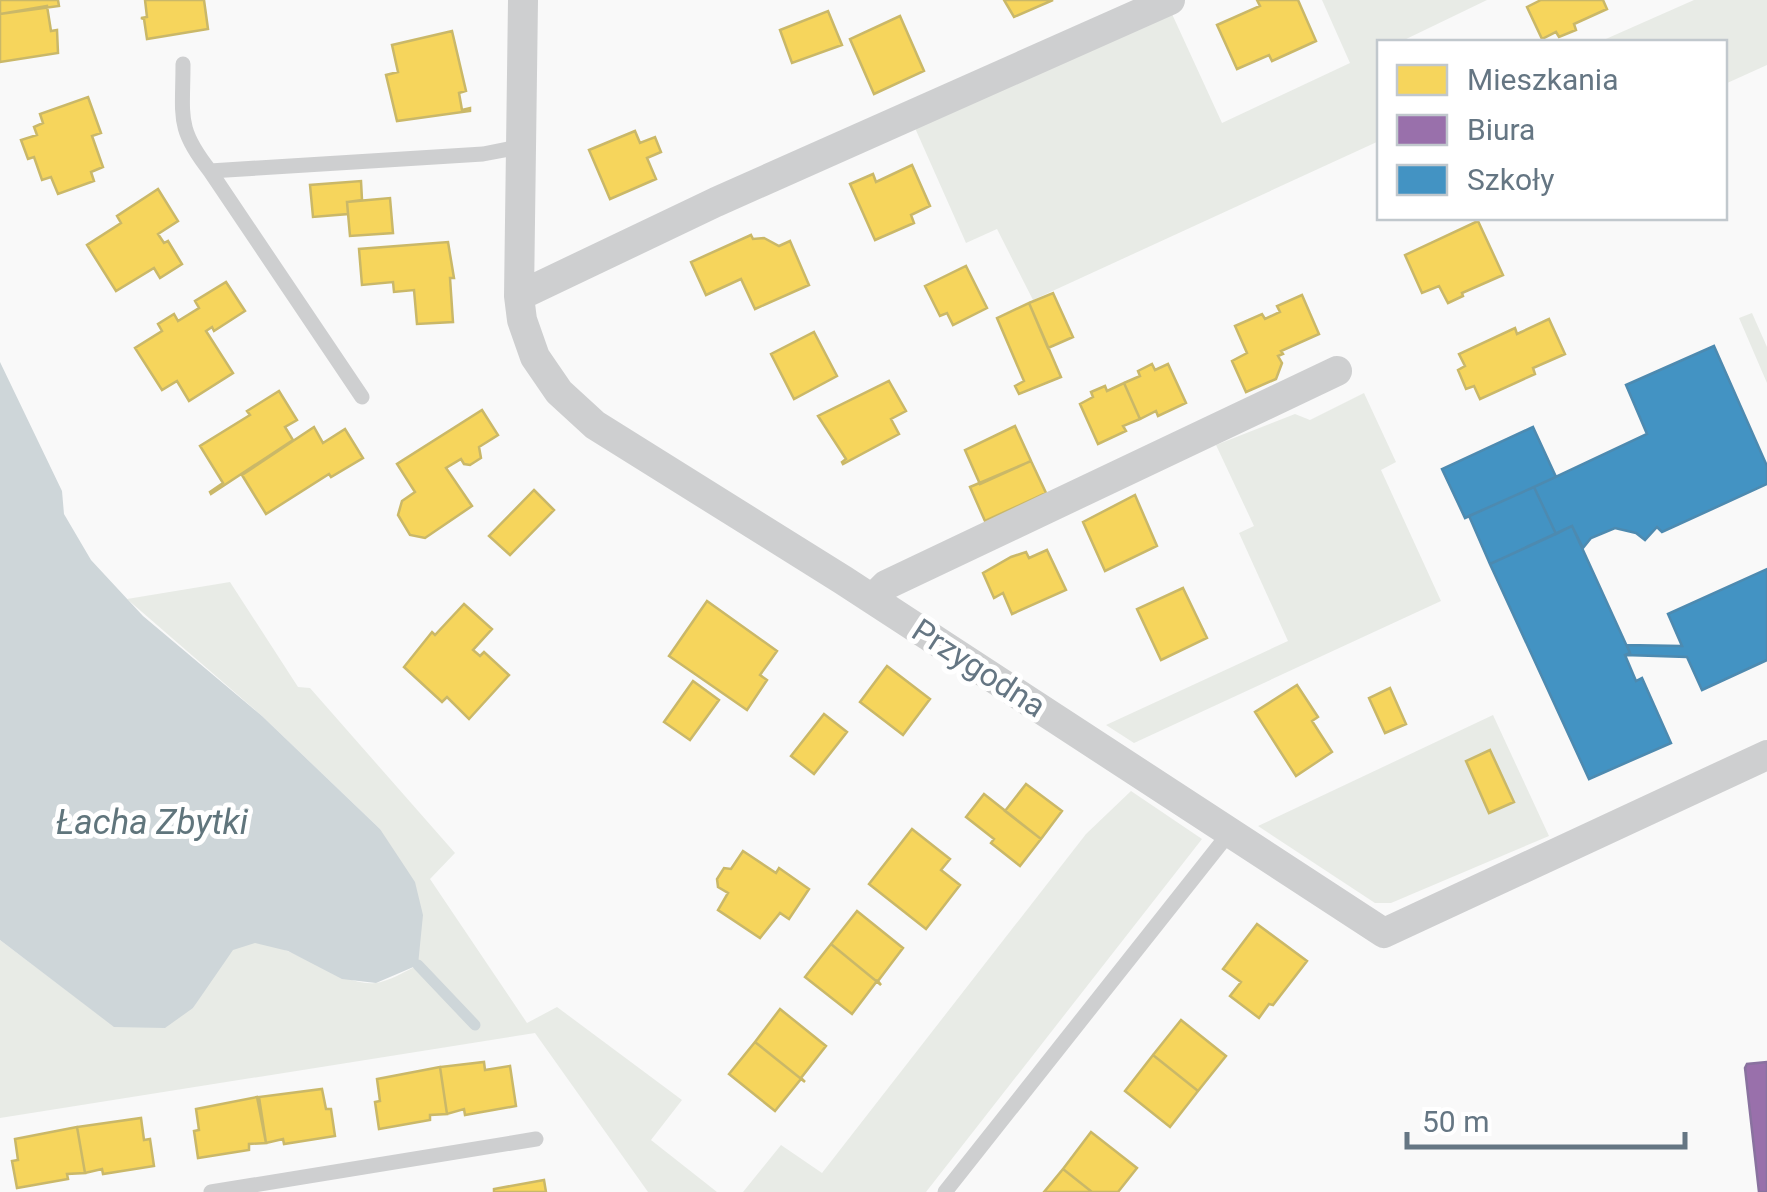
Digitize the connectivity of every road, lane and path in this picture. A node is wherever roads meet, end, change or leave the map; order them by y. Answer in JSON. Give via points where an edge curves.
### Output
{"nodes":[{"id":1,"x":523,"y":0,"type":"edge"},
{"id":2,"x":1170,"y":0,"type":"edge"},
{"id":3,"x":183,"y":64,"type":"dead end"},
{"id":4,"x":519,"y":148,"type":"junction"},
{"id":5,"x":210,"y":171,"type":"junction"},
{"id":6,"x":519,"y":296,"type":"junction"},
{"id":7,"x":1337,"y":371,"type":"dead end"},
{"id":8,"x":362,"y":398,"type":"dead end"},
{"id":9,"x":872,"y":599,"type":"junction"},
{"id":10,"x":1767,"y":755,"type":"edge"},
{"id":11,"x":1230,"y":832,"type":"junction"},
{"id":12,"x":536,"y":1139,"type":"dead end"},
{"id":13,"x":211,"y":1192,"type":"edge"},
{"id":14,"x":945,"y":1192,"type":"edge"}],
"edges":[{"from":1,"to":4,"type":"street","name":"Przygodna"},
{"from":2,"to":6,"type":"street"},
{"from":3,"to":5,"type":"lane","via":[[188,143]]},
{"from":4,"to":5,"type":"lane"},
{"from":4,"to":6,"type":"street","name":"Przygodna"},
{"from":5,"to":8,"type":"lane"},
{"from":6,"to":9,"type":"street","name":"Przygodna","via":[[535,357],[559,392],[596,425]]},
{"from":7,"to":9,"type":"street","via":[[886,585]]},
{"from":9,"to":11,"type":"street","name":"Przygodna"},
{"from":10,"to":11,"type":"street","name":"Przygodna","via":[[1384,933]]},
{"from":11,"to":14,"type":"lane"},
{"from":12,"to":13,"type":"lane"}]}
